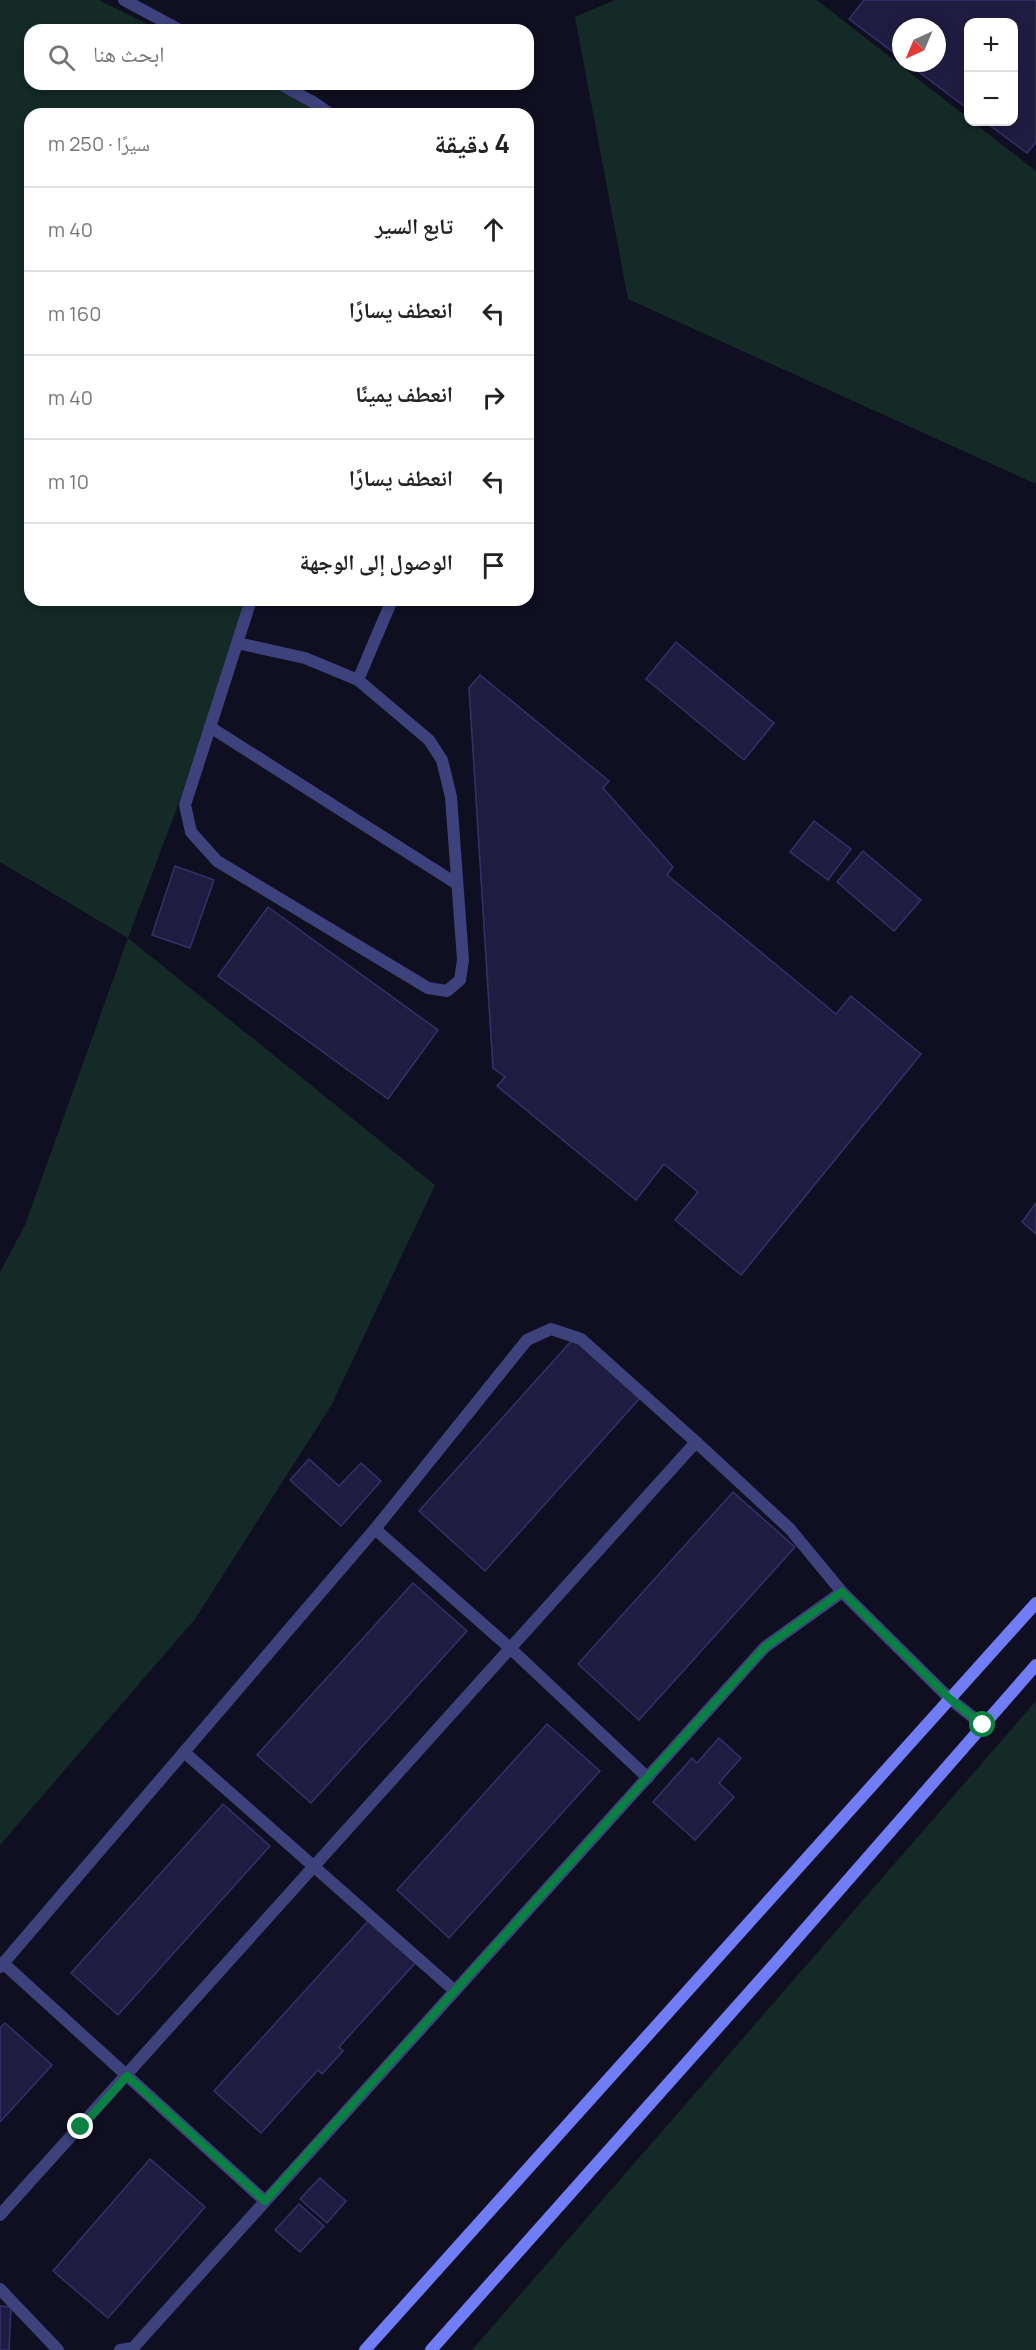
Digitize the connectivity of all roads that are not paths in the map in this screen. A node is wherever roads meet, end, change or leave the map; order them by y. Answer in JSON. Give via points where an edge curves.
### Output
{"nodes":[{"id":1,"x":124,"y":0,"type":"edge"},
{"id":2,"x":169,"y":24,"type":"edge"},
{"id":3,"x":291,"y":90,"type":"edge"},
{"id":4,"x":322,"y":108,"type":"edge"},
{"id":5,"x":249,"y":606,"type":"edge"},
{"id":6,"x":389,"y":606,"type":"edge"},
{"id":7,"x":237,"y":644,"type":"junction"},
{"id":8,"x":358,"y":680,"type":"junction"},
{"id":9,"x":210,"y":728,"type":"junction"},
{"id":10,"x":457,"y":884,"type":"junction"},
{"id":11,"x":696,"y":1442,"type":"junction"},
{"id":12,"x":375,"y":1530,"type":"junction"},
{"id":13,"x":842,"y":1592,"type":"junction"},
{"id":14,"x":1036,"y":1603,"type":"edge"},
{"id":15,"x":510,"y":1648,"type":"junction"},
{"id":16,"x":1036,"y":1665,"type":"edge"},
{"id":17,"x":950,"y":1699,"type":"junction"},
{"id":18,"x":983,"y":1725,"type":"junction"},
{"id":19,"x":184,"y":1752,"type":"junction"},
{"id":20,"x":648,"y":1778,"type":"junction"},
{"id":21,"x":315,"y":1866,"type":"junction"},
{"id":22,"x":2,"y":1965,"type":"edge"},
{"id":23,"x":456,"y":1991,"type":"junction"},
{"id":24,"x":127,"y":2076,"type":"junction"},
{"id":25,"x":265,"y":2201,"type":"junction"},
{"id":26,"x":0,"y":2215,"type":"edge"},
{"id":27,"x":0,"y":2289,"type":"edge"},
{"id":28,"x":58,"y":2350,"type":"edge"},
{"id":29,"x":120,"y":2350,"type":"edge"},
{"id":30,"x":366,"y":2350,"type":"edge"},
{"id":31,"x":431,"y":2350,"type":"edge"}],
"edges":[{"from":1,"to":2,"type":"lane"},
{"from":3,"to":4,"type":"lane"},
{"from":5,"to":7,"type":"lane"},
{"from":6,"to":8,"type":"lane"},
{"from":7,"to":8,"type":"lane","via":[[305,658]]},
{"from":7,"to":9,"type":"lane"},
{"from":8,"to":10,"type":"lane","via":[[429,740],[442,760],[451,797]]},
{"from":9,"to":10,"type":"lane"},
{"from":9,"to":10,"type":"lane","via":[[185,805],[191,832],[218,861],[428,988],[447,992],[460,980],[463,960]]},
{"from":11,"to":12,"type":"lane","via":[[581,1340],[551,1329],[527,1340]]},
{"from":11,"to":13,"type":"lane","via":[[790,1529]]},
{"from":11,"to":15,"type":"lane"},
{"from":12,"to":15,"type":"lane"},
{"from":12,"to":19,"type":"lane"},
{"from":13,"to":17,"type":"lane"},
{"from":13,"to":20,"type":"lane","via":[[765,1647]]},
{"from":14,"to":17,"type":"main road"},
{"from":15,"to":20,"type":"lane"},
{"from":15,"to":21,"type":"lane"},
{"from":16,"to":18,"type":"main road"},
{"from":17,"to":18,"type":"lane"},
{"from":17,"to":30,"type":"main road"},
{"from":18,"to":31,"type":"main road"},
{"from":19,"to":21,"type":"lane"},
{"from":19,"to":22,"type":"lane"},
{"from":20,"to":23,"type":"lane"},
{"from":21,"to":23,"type":"lane"},
{"from":21,"to":24,"type":"lane"},
{"from":22,"to":24,"type":"lane"},
{"from":23,"to":25,"type":"lane"},
{"from":24,"to":25,"type":"lane"},
{"from":24,"to":26,"type":"lane"},
{"from":25,"to":29,"type":"lane","via":[[133,2348]]},
{"from":27,"to":28,"type":"lane"}]}
